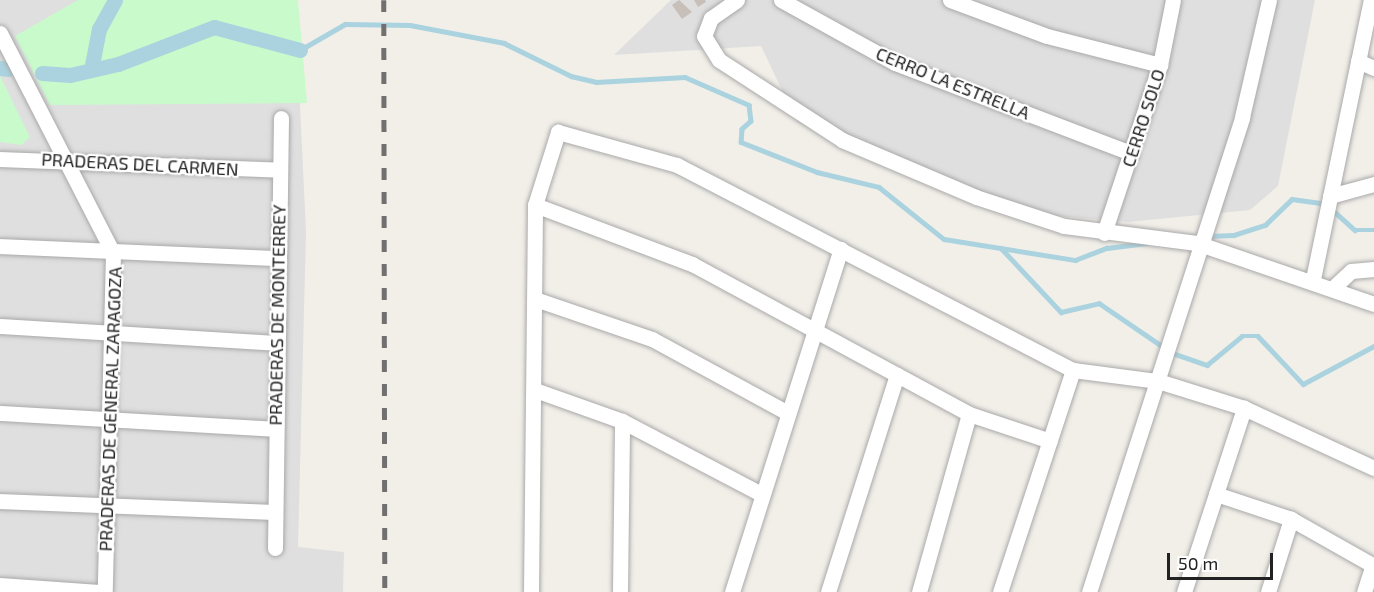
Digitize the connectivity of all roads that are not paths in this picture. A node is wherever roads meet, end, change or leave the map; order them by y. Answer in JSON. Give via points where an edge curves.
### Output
{"nodes":[{"id":1,"x":737,"y":0,"type":"edge"},
{"id":2,"x":781,"y":0,"type":"edge"},
{"id":3,"x":950,"y":0,"type":"edge"},
{"id":4,"x":1173,"y":0,"type":"edge"},
{"id":5,"x":1269,"y":0,"type":"edge"},
{"id":6,"x":1371,"y":0,"type":"edge"},
{"id":7,"x":0,"y":33,"type":"edge"},
{"id":8,"x":1358,"y":60,"type":"junction"},
{"id":9,"x":1160,"y":65,"type":"junction"},
{"id":10,"x":1374,"y":68,"type":"edge"},
{"id":11,"x":281,"y":118,"type":"dead end"},
{"id":12,"x":1131,"y":153,"type":"junction"},
{"id":13,"x":0,"y":159,"type":"edge"},
{"id":14,"x":61,"y":159,"type":"junction"},
{"id":15,"x":280,"y":170,"type":"junction"},
{"id":16,"x":1374,"y":184,"type":"edge"},
{"id":17,"x":1330,"y":196,"type":"junction"},
{"id":18,"x":535,"y":205,"type":"junction"},
{"id":19,"x":1104,"y":233,"type":"junction"},
{"id":20,"x":1197,"y":243,"type":"junction"},
{"id":21,"x":0,"y":246,"type":"edge"},
{"id":22,"x":842,"y":249,"type":"junction"},
{"id":23,"x":113,"y":253,"type":"junction"},
{"id":24,"x":278,"y":258,"type":"junction"},
{"id":25,"x":1374,"y":268,"type":"edge"},
{"id":26,"x":1313,"y":279,"type":"junction"},
{"id":27,"x":1335,"y":286,"type":"junction"},
{"id":28,"x":535,"y":299,"type":"junction"},
{"id":29,"x":1374,"y":304,"type":"edge"},
{"id":30,"x":0,"y":326,"type":"edge"},
{"id":31,"x":111,"y":331,"type":"junction"},
{"id":32,"x":815,"y":332,"type":"junction"},
{"id":33,"x":276,"y":343,"type":"junction"},
{"id":34,"x":1073,"y":370,"type":"junction"},
{"id":35,"x":897,"y":375,"type":"junction"},
{"id":36,"x":1158,"y":381,"type":"junction"},
{"id":37,"x":535,"y":390,"type":"junction"},
{"id":38,"x":1244,"y":408,"type":"junction"},
{"id":39,"x":0,"y":413,"type":"edge"},
{"id":40,"x":788,"y":413,"type":"junction"},
{"id":41,"x":969,"y":414,"type":"junction"},
{"id":42,"x":107,"y":419,"type":"junction"},
{"id":43,"x":622,"y":421,"type":"junction"},
{"id":44,"x":275,"y":429,"type":"junction"},
{"id":45,"x":1050,"y":441,"type":"junction"},
{"id":46,"x":1374,"y":468,"type":"edge"},
{"id":47,"x":761,"y":494,"type":"junction"},
{"id":48,"x":1216,"y":494,"type":"junction"},
{"id":49,"x":0,"y":501,"type":"edge"},
{"id":50,"x":106,"y":506,"type":"junction"},
{"id":51,"x":273,"y":512,"type":"junction"},
{"id":52,"x":1291,"y":519,"type":"junction"},
{"id":53,"x":275,"y":548,"type":"dead end"},
{"id":54,"x":1373,"y":565,"type":"edge"},
{"id":55,"x":0,"y":585,"type":"edge"},
{"id":56,"x":99,"y":592,"type":"edge"},
{"id":57,"x":105,"y":592,"type":"edge"},
{"id":58,"x":531,"y":592,"type":"edge"},
{"id":59,"x":620,"y":592,"type":"edge"},
{"id":60,"x":732,"y":592,"type":"edge"},
{"id":61,"x":828,"y":592,"type":"edge"},
{"id":62,"x":920,"y":592,"type":"edge"},
{"id":63,"x":1000,"y":592,"type":"edge"},
{"id":64,"x":1089,"y":592,"type":"edge"},
{"id":65,"x":1184,"y":592,"type":"edge"},
{"id":66,"x":1268,"y":592,"type":"edge"},
{"id":67,"x":1364,"y":592,"type":"edge"}],
"edges":[{"from":1,"to":19,"type":"street","via":[[711,18],[704,36],[719,60],[842,140],[976,197]]},
{"from":2,"to":12,"type":"street","name":"CERRO LA ESTRELLA","via":[[895,63]]},
{"from":3,"to":9,"type":"street","via":[[1047,36]]},
{"from":4,"to":9,"type":"street","name":"CERRO SOLO"},
{"from":5,"to":20,"type":"street","via":[[1242,117]]},
{"from":6,"to":8,"type":"street"},
{"from":7,"to":14,"type":"street","name":"PRADERAS DE GENERAL ZARAGOZA"},
{"from":8,"to":10,"type":"street"},
{"from":8,"to":17,"type":"street"},
{"from":9,"to":12,"type":"street","name":"CERRO SOLO"},
{"from":11,"to":15,"type":"street","name":"PRADERAS DE MONTERREY"},
{"from":12,"to":19,"type":"street","name":"CERRO SOLO"},
{"from":13,"to":14,"type":"street","name":"PRADERAS DEL CARMEN"},
{"from":14,"to":15,"type":"street","name":"PRADERAS DEL CARMEN"},
{"from":14,"to":23,"type":"street","name":"PRADERAS DE GENERAL ZARAGOZA"},
{"from":15,"to":24,"type":"street","name":"PRADERAS DE MONTERREY"},
{"from":16,"to":17,"type":"street"},
{"from":17,"to":26,"type":"street"},
{"from":18,"to":22,"type":"street","via":[[551,141],[558,132],[569,131],[677,165]]},
{"from":18,"to":28,"type":"street"},
{"from":18,"to":32,"type":"street","via":[[692,264]]},
{"from":19,"to":20,"type":"street"},
{"from":20,"to":26,"type":"street"},
{"from":20,"to":36,"type":"street"},
{"from":21,"to":23,"type":"street"},
{"from":22,"to":32,"type":"street"},
{"from":22,"to":34,"type":"street"},
{"from":23,"to":24,"type":"street"},
{"from":23,"to":31,"type":"street","name":"PRADERAS DE GENERAL ZARAGOZA"},
{"from":24,"to":33,"type":"street","name":"PRADERAS DE MONTERREY"},
{"from":25,"to":27,"type":"street","via":[[1351,271]]},
{"from":26,"to":27,"type":"street"},
{"from":27,"to":29,"type":"street"},
{"from":28,"to":37,"type":"street"},
{"from":28,"to":40,"type":"street","via":[[652,339]]},
{"from":30,"to":31,"type":"street"},
{"from":31,"to":33,"type":"street"},
{"from":31,"to":42,"type":"street","name":"PRADERAS DE GENERAL ZARAGOZA"},
{"from":32,"to":35,"type":"street"},
{"from":32,"to":40,"type":"street"},
{"from":33,"to":44,"type":"street","name":"PRADERAS DE MONTERREY"},
{"from":34,"to":36,"type":"street"},
{"from":34,"to":45,"type":"street"},
{"from":35,"to":41,"type":"street"},
{"from":35,"to":61,"type":"street"},
{"from":36,"to":38,"type":"street"},
{"from":36,"to":64,"type":"street"},
{"from":37,"to":43,"type":"street"},
{"from":37,"to":58,"type":"street"},
{"from":38,"to":46,"type":"street"},
{"from":38,"to":48,"type":"street"},
{"from":39,"to":42,"type":"street"},
{"from":40,"to":47,"type":"street"},
{"from":41,"to":45,"type":"street"},
{"from":41,"to":62,"type":"street"},
{"from":42,"to":44,"type":"street"},
{"from":42,"to":50,"type":"street","name":"PRADERAS DE GENERAL ZARAGOZA"},
{"from":43,"to":47,"type":"street"},
{"from":43,"to":59,"type":"street"},
{"from":44,"to":51,"type":"street","name":"PRADERAS DE MONTERREY"},
{"from":45,"to":63,"type":"street"},
{"from":47,"to":60,"type":"street"},
{"from":48,"to":52,"type":"street"},
{"from":48,"to":65,"type":"street"},
{"from":49,"to":50,"type":"street"},
{"from":50,"to":51,"type":"street"},
{"from":50,"to":57,"type":"street","name":"PRADERAS DE GENERAL ZARAGOZA"},
{"from":51,"to":53,"type":"street","name":"PRADERAS DE MONTERREY"},
{"from":52,"to":54,"type":"street"},
{"from":52,"to":66,"type":"street"},
{"from":54,"to":67,"type":"street"},
{"from":55,"to":56,"type":"street"}]}
